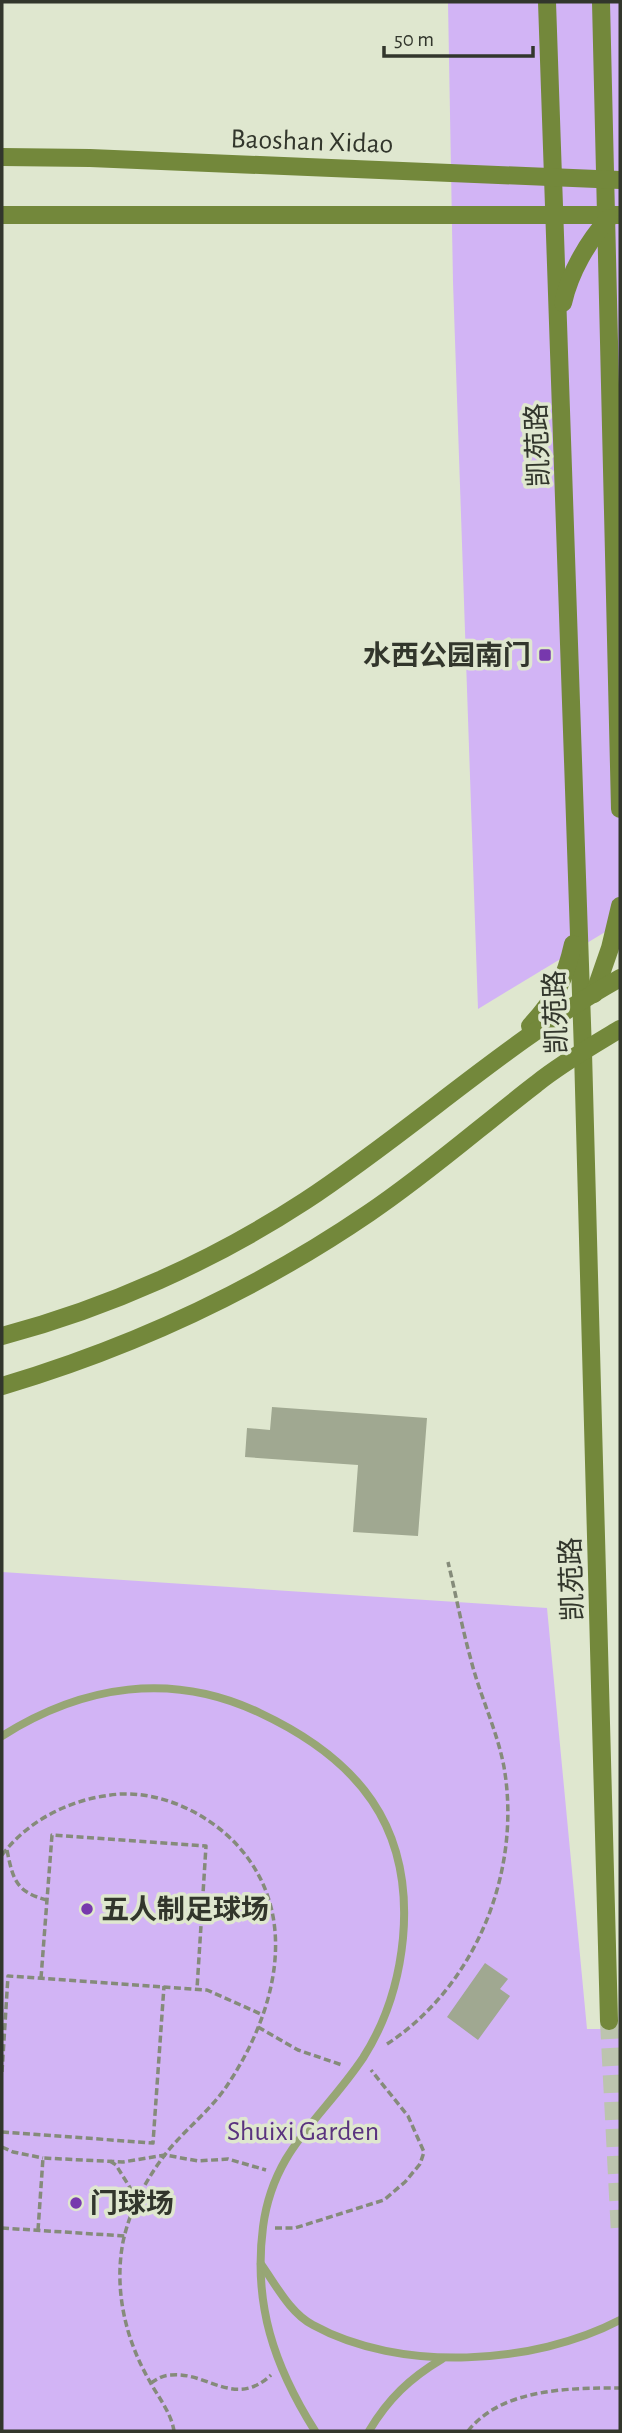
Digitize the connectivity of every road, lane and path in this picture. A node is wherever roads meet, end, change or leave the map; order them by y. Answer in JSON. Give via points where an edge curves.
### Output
{"nodes":[{"id":1,"x":547,"y":2,"type":"edge"},
{"id":2,"x":601,"y":2,"type":"edge"},
{"id":3,"x":2,"y":157,"type":"edge"},
{"id":4,"x":552,"y":179,"type":"junction"},
{"id":5,"x":614,"y":180,"type":"edge"},
{"id":6,"x":2,"y":215,"type":"edge"},
{"id":7,"x":553,"y":215,"type":"junction"},
{"id":8,"x":614,"y":215,"type":"edge"},
{"id":9,"x":620,"y":280,"type":"edge"},
{"id":10,"x":560,"y":317,"type":"junction"},
{"id":11,"x":610,"y":319,"type":"junction"},
{"id":12,"x":620,"y":809,"type":"edge"},
{"id":13,"x":620,"y":906,"type":"edge"},
{"id":14,"x":578,"y":918,"type":"junction"},
{"id":15,"x":620,"y":978,"type":"edge"},
{"id":16,"x":588,"y":996,"type":"junction"},
{"id":17,"x":582,"y":1021,"type":"junction"},
{"id":18,"x":620,"y":1029,"type":"edge"},
{"id":19,"x":512,"y":1047,"type":"junction"},
{"id":20,"x":583,"y":1052,"type":"junction"},
{"id":21,"x":538,"y":1082,"type":"junction"},
{"id":22,"x":2,"y":1336,"type":"edge"},
{"id":23,"x":2,"y":1386,"type":"edge"},
{"id":24,"x":448,"y":1562,"type":"dead end"},
{"id":25,"x":2,"y":1736,"type":"edge"},
{"id":26,"x":6,"y":1849,"type":"junction"},
{"id":27,"x":2,"y":1855,"type":"edge"},
{"id":28,"x":47,"y":1900,"type":"junction"},
{"id":29,"x":8,"y":1976,"type":"junction"},
{"id":30,"x":2,"y":1979,"type":"edge"},
{"id":31,"x":41,"y":1979,"type":"junction"},
{"id":32,"x":164,"y":1986,"type":"junction"},
{"id":33,"x":197,"y":1989,"type":"junction"},
{"id":34,"x":263,"y":2015,"type":"junction"},
{"id":35,"x":609,"y":2021,"type":"tunnel mouth"},
{"id":36,"x":258,"y":2026,"type":"junction"},
{"id":37,"x":362,"y":2058,"type":"junction"},
{"id":38,"x":353,"y":2070,"type":"junction"},
{"id":39,"x":2,"y":2072,"type":"edge"},
{"id":40,"x":2,"y":2132,"type":"edge"},
{"id":41,"x":2,"y":2147,"type":"edge"},
{"id":42,"x":165,"y":2155,"type":"junction"},
{"id":43,"x":43,"y":2158,"type":"junction"},
{"id":44,"x":109,"y":2161,"type":"junction"},
{"id":45,"x":276,"y":2173,"type":"junction"},
{"id":46,"x":137,"y":2199,"type":"junction"},
{"id":47,"x":2,"y":2228,"type":"edge"},
{"id":48,"x":262,"y":2229,"type":"junction"},
{"id":49,"x":38,"y":2230,"type":"junction"},
{"id":50,"x":125,"y":2236,"type":"junction"},
{"id":51,"x":261,"y":2264,"type":"junction"},
{"id":52,"x":620,"y":2319,"type":"edge"},
{"id":53,"x":442,"y":2359,"type":"junction"},
{"id":54,"x":281,"y":2367,"type":"junction"},
{"id":55,"x":151,"y":2383,"type":"junction"},
{"id":56,"x":620,"y":2388,"type":"edge"},
{"id":57,"x":174,"y":2431,"type":"edge"},
{"id":58,"x":315,"y":2431,"type":"edge"},
{"id":59,"x":369,"y":2431,"type":"edge"},
{"id":60,"x":468,"y":2431,"type":"edge"}],
"edges":[{"from":1,"to":4,"type":"main road","name":"凯苑路"},
{"from":2,"to":5,"type":"main road"},
{"from":3,"to":4,"type":"main road","name":"Baoshan Xidao"},
{"from":4,"to":5,"type":"main road","name":"Baoshan Xidao"},
{"from":4,"to":7,"type":"main road","name":"凯苑路"},
{"from":5,"to":8,"type":"main road"},
{"from":6,"to":7,"type":"main road"},
{"from":7,"to":8,"type":"main road"},
{"from":7,"to":10,"type":"main road","name":"凯苑路"},
{"from":8,"to":10,"type":"main road","via":[[588,245],[564,296]]},
{"from":8,"to":11,"type":"main road"},
{"from":9,"to":11,"type":"main road"},
{"from":10,"to":14,"type":"main road","name":"凯苑路"},
{"from":11,"to":12,"type":"main road"},
{"from":13,"to":16,"type":"main road","via":[[610,948]]},
{"from":14,"to":16,"type":"main road","name":"凯苑路"},
{"from":14,"to":19,"type":"main road","via":[[570,959],[555,997]]},
{"from":15,"to":16,"type":"main road"},
{"from":16,"to":17,"type":"main road"},
{"from":16,"to":19,"type":"main road"},
{"from":17,"to":20,"type":"main road","name":"凯苑路"},
{"from":17,"to":21,"type":"main road","via":[[560,1058]]},
{"from":18,"to":20,"type":"main road"},
{"from":19,"to":22,"type":"main road","via":[[304,1201],[228,1245],[146,1285]]},
{"from":20,"to":21,"type":"main road"},
{"from":20,"to":35,"type":"main road","name":"凯苑路"},
{"from":21,"to":23,"type":"main road","via":[[445,1158],[305,1255],[155,1332]]},
{"from":24,"to":37,"type":"path","via":[[471,1661],[503,1765],[508,1797],[502,1864],[482,1931],[447,1991],[417,2022]]},
{"from":25,"to":37,"type":"lane","via":[[80,1699],[150,1688],[186,1689],[288,1726],[346,1768],[384,1819],[397,1849],[404,1884],[405,1918],[396,1981],[378,2032]]},
{"from":26,"to":27,"type":"path"},
{"from":26,"to":28,"type":"path","via":[[14,1880],[31,1896]]},
{"from":26,"to":34,"type":"path","via":[[56,1810],[104,1795],[143,1795],[184,1807],[213,1823],[247,1857],[266,1889],[277,1947]]},
{"from":28,"to":31,"type":"path"},
{"from":28,"to":33,"type":"path","via":[[52,1835],[206,1846]]},
{"from":29,"to":30,"type":"path"},
{"from":29,"to":31,"type":"path"},
{"from":29,"to":39,"type":"path"},
{"from":31,"to":32,"type":"path"},
{"from":32,"to":33,"type":"path"},
{"from":32,"to":40,"type":"path","via":[[153,2143]]},
{"from":33,"to":34,"type":"path"},
{"from":34,"to":36,"type":"path"},
{"from":36,"to":38,"type":"path","via":[[299,2050]]},
{"from":36,"to":42,"type":"path","via":[[225,2088]]},
{"from":37,"to":38,"type":"lane"},
{"from":37,"to":48,"type":"path","via":[[408,2116],[424,2152],[420,2164],[384,2200],[295,2228]]},
{"from":38,"to":45,"type":"lane"},
{"from":41,"to":43,"type":"path"},
{"from":42,"to":44,"type":"path"},
{"from":42,"to":45,"type":"path","via":[[198,2161],[229,2159]]},
{"from":42,"to":46,"type":"path"},
{"from":43,"to":44,"type":"path"},
{"from":43,"to":49,"type":"path"},
{"from":44,"to":46,"type":"path"},
{"from":45,"to":48,"type":"lane"},
{"from":46,"to":50,"type":"path"},
{"from":47,"to":49,"type":"path"},
{"from":48,"to":51,"type":"lane"},
{"from":49,"to":50,"type":"path"},
{"from":50,"to":55,"type":"path","via":[[121,2297],[128,2334]]},
{"from":51,"to":53,"type":"lane","via":[[297,2313],[312,2325],[369,2346]]},
{"from":51,"to":54,"type":"lane","via":[[262,2306]]},
{"from":52,"to":53,"type":"lane","via":[[562,2344]]},
{"from":53,"to":59,"type":"lane","via":[[407,2382]]},
{"from":54,"to":55,"type":"path","via":[[267,2379],[237,2389],[182,2375],[163,2376]]},
{"from":54,"to":58,"type":"lane"},
{"from":55,"to":57,"type":"path","via":[[173,2420]]},
{"from":56,"to":60,"type":"path","via":[[544,2392],[493,2411]]}]}
